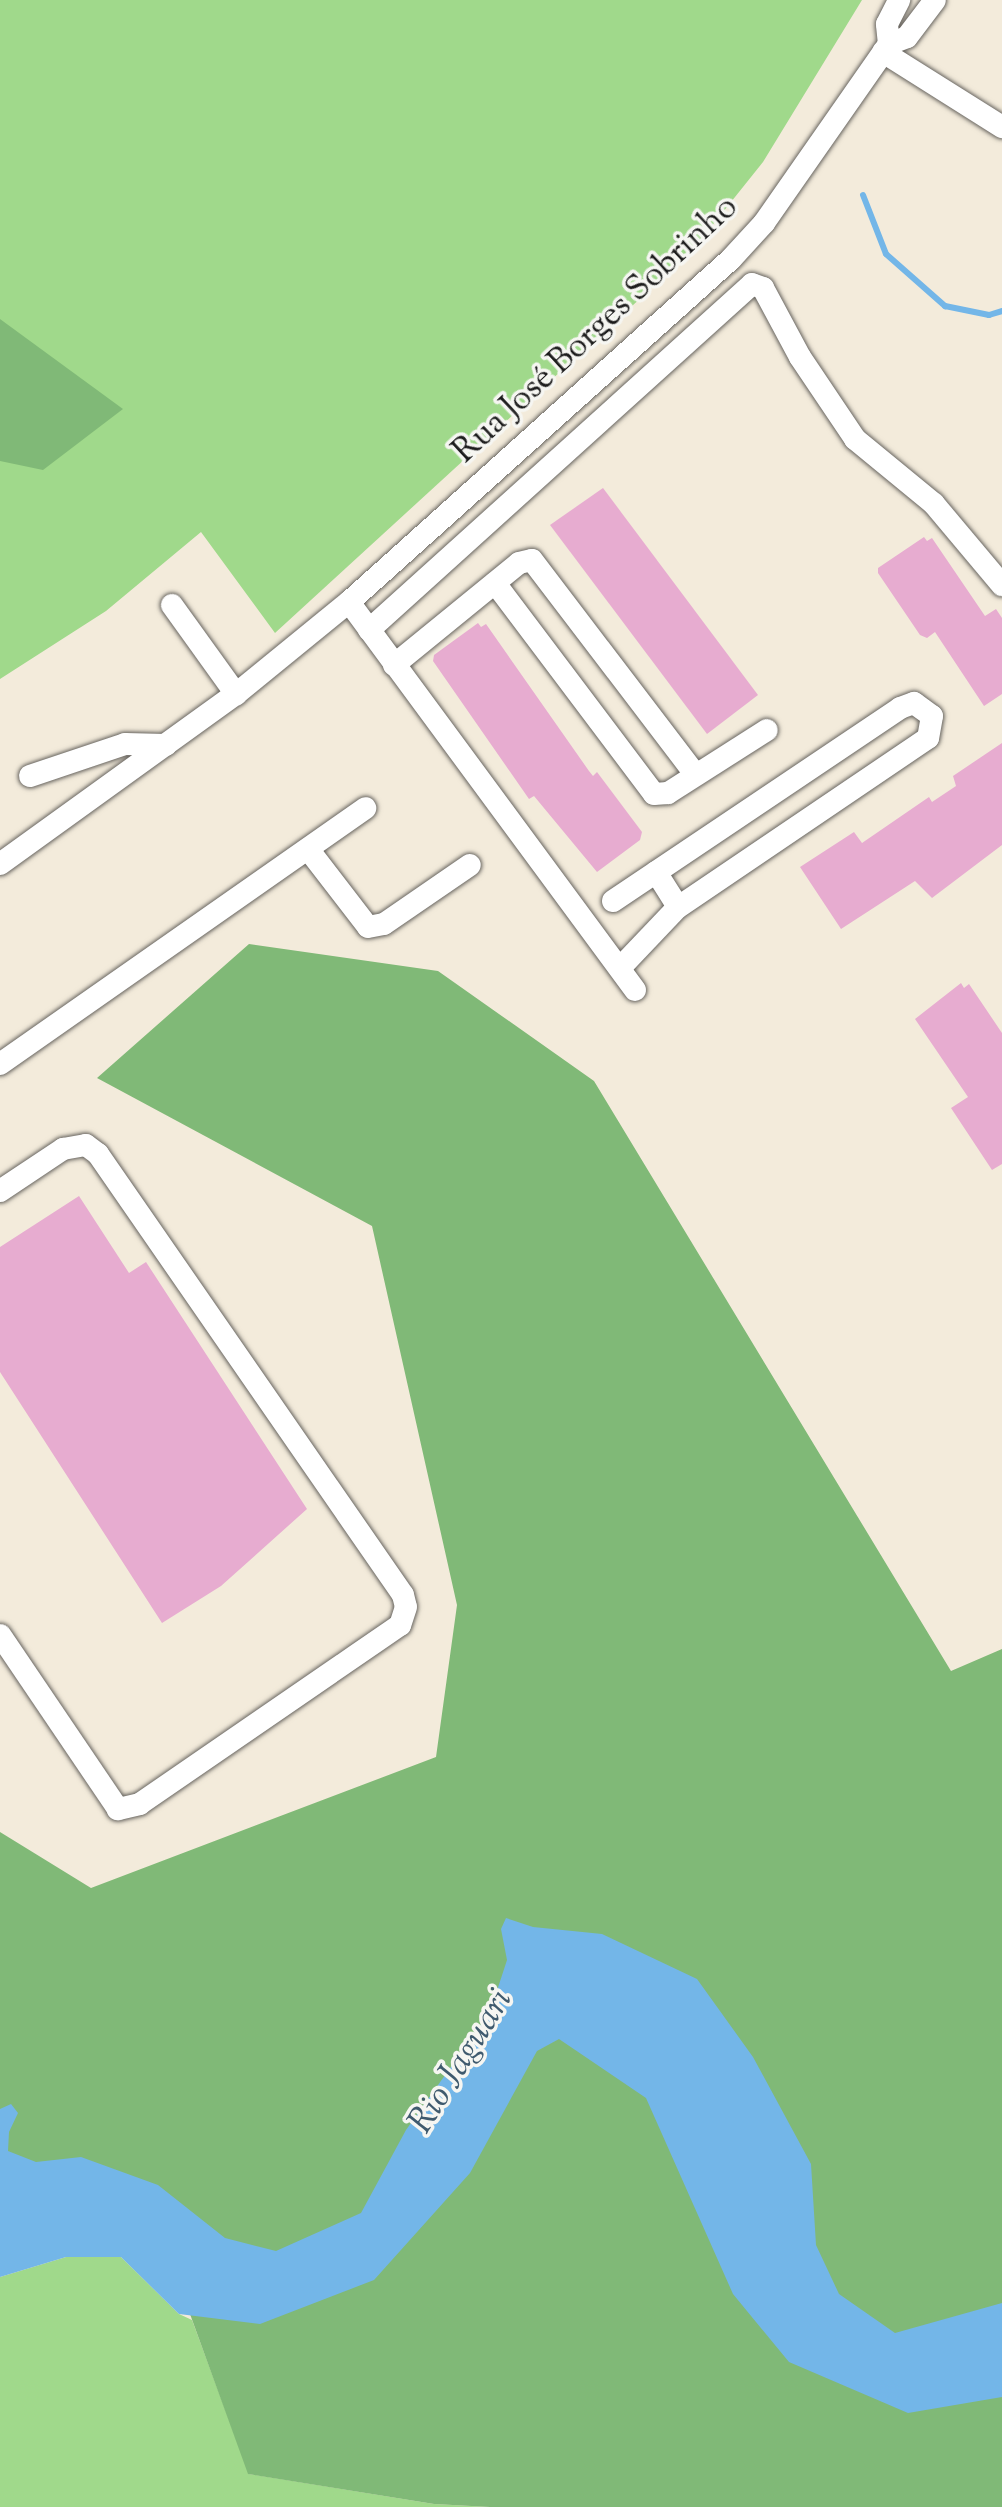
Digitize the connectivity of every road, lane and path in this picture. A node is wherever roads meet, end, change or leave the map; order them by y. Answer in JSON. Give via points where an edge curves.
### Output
{"nodes":[{"id":1,"x":899,"y":0,"type":"edge"},
{"id":2,"x":935,"y":0,"type":"edge"},
{"id":3,"x":886,"y":48,"type":"junction"},
{"id":4,"x":1002,"y":127,"type":"edge"},
{"id":5,"x":495,"y":583,"type":"junction"},
{"id":6,"x":1002,"y":585,"type":"edge"},
{"id":7,"x":349,"y":602,"type":"junction"},
{"id":8,"x":172,"y":605,"type":"dead end"},
{"id":9,"x":369,"y":630,"type":"junction"},
{"id":10,"x":394,"y":665,"type":"junction"},
{"id":11,"x":236,"y":694,"type":"junction"},
{"id":12,"x":767,"y":730,"type":"dead end"},
{"id":13,"x":166,"y":745,"type":"junction"},
{"id":14,"x":696,"y":775,"type":"junction"},
{"id":15,"x":30,"y":776,"type":"dead end"},
{"id":16,"x":365,"y":808,"type":"dead end"},
{"id":17,"x":308,"y":849,"type":"junction"},
{"id":18,"x":0,"y":864,"type":"edge"},
{"id":19,"x":470,"y":865,"type":"dead end"},
{"id":20,"x":656,"y":872,"type":"junction"},
{"id":21,"x":613,"y":901,"type":"dead end"},
{"id":22,"x":678,"y":907,"type":"junction"},
{"id":23,"x":620,"y":968,"type":"junction"},
{"id":24,"x":635,"y":990,"type":"dead end"},
{"id":25,"x":0,"y":1064,"type":"edge"},
{"id":26,"x":0,"y":1191,"type":"edge"},
{"id":27,"x":0,"y":1635,"type":"edge"}],
"edges":[{"from":1,"to":3,"type":"street","via":[[887,24]]},
{"from":2,"to":3,"type":"street","via":[[907,37]]},
{"from":3,"to":4,"type":"street"},
{"from":3,"to":7,"type":"street","name":"Rua José Borges Sobrinho","via":[[764,223],[731,259]]},
{"from":5,"to":10,"type":"street"},
{"from":5,"to":14,"type":"street","via":[[646,789],[661,796]]},
{"from":5,"to":14,"type":"street","via":[[519,563],[532,560]]},
{"from":6,"to":9,"type":"street","via":[[934,504],[855,439],[800,357],[763,288],[752,284]]},
{"from":7,"to":9,"type":"street"},
{"from":7,"to":11,"type":"street","name":"Rua José Borges Sobrinho"},
{"from":8,"to":11,"type":"street"},
{"from":9,"to":10,"type":"street"},
{"from":10,"to":23,"type":"street"},
{"from":11,"to":13,"type":"street","name":"Rua José Borges Sobrinho"},
{"from":12,"to":14,"type":"street"},
{"from":13,"to":15,"type":"street","via":[[125,744]]},
{"from":13,"to":18,"type":"street","name":"Rua José Borges Sobrinho"},
{"from":16,"to":17,"type":"street"},
{"from":17,"to":19,"type":"street","via":[[368,927],[384,924]]},
{"from":17,"to":25,"type":"street"},
{"from":20,"to":21,"type":"street"},
{"from":20,"to":22,"type":"street"},
{"from":20,"to":22,"type":"street","via":[[900,708],[914,703],[932,716],[928,738]]},
{"from":22,"to":23,"type":"street"},
{"from":23,"to":24,"type":"street"},
{"from":26,"to":27,"type":"street","via":[[63,1149],[86,1145],[98,1154],[403,1595],[406,1607],[400,1625],[140,1804],[118,1809]]}]}
